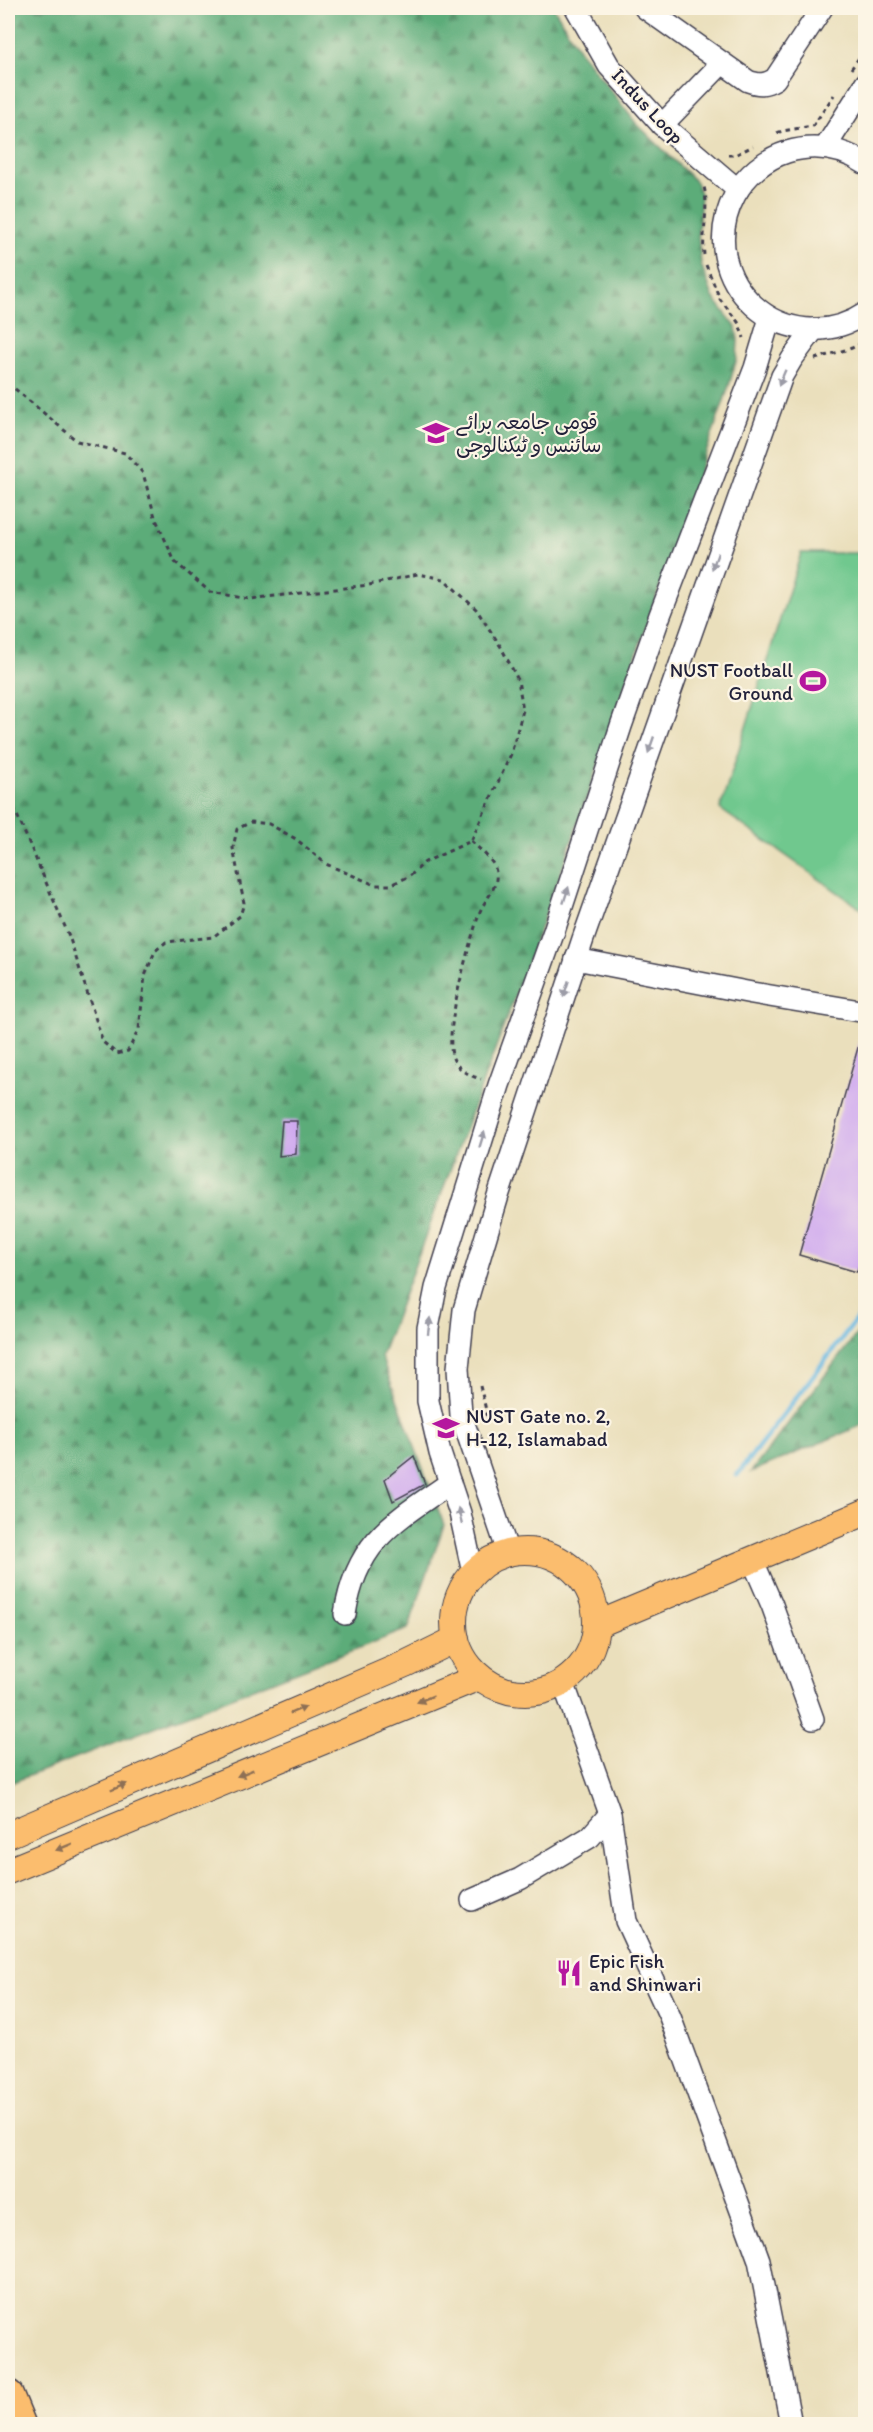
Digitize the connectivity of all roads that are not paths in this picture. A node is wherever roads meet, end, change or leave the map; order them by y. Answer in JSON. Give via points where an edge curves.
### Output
{"nodes":[{"id":1,"x":822,"y":8,"type":"edge"},
{"id":2,"x":581,"y":10,"type":"edge"},
{"id":3,"x":658,"y":11,"type":"edge"},
{"id":4,"x":722,"y":63,"type":"junction"},
{"id":5,"x":856,"y":80,"type":"edge"},
{"id":6,"x":662,"y":125,"type":"junction"},
{"id":7,"x":825,"y":148,"type":"junction"},
{"id":8,"x":866,"y":164,"type":"edge"},
{"id":9,"x":738,"y":190,"type":"junction"},
{"id":10,"x":866,"y":313,"type":"edge"},
{"id":11,"x":770,"y":318,"type":"junction"},
{"id":12,"x":814,"y":329,"type":"junction"},
{"id":13,"x":554,"y":931,"type":"junction"},
{"id":14,"x":583,"y":939,"type":"junction"},
{"id":15,"x":576,"y":959,"type":"junction"},
{"id":16,"x":866,"y":1012,"type":"edge"},
{"id":17,"x":450,"y":1484,"type":"junction"},
{"id":18,"x":866,"y":1512,"type":"edge"},
{"id":19,"x":508,"y":1552,"type":"junction"},
{"id":20,"x":752,"y":1560,"type":"junction"},
{"id":21,"x":473,"y":1574,"type":"junction"},
{"id":22,"x":345,"y":1614,"type":"dead end"},
{"id":23,"x":596,"y":1625,"type":"junction"},
{"id":24,"x":456,"y":1640,"type":"junction"},
{"id":25,"x":479,"y":1677,"type":"junction"},
{"id":26,"x":563,"y":1682,"type":"junction"},
{"id":27,"x":813,"y":1719,"type":"dead end"},
{"id":28,"x":610,"y":1814,"type":"junction"},
{"id":29,"x":8,"y":1835,"type":"edge"},
{"id":30,"x":8,"y":1871,"type":"edge"},
{"id":31,"x":472,"y":1900,"type":"dead end"},
{"id":32,"x":8,"y":2395,"type":"edge"},
{"id":33,"x":20,"y":2424,"type":"edge"},
{"id":34,"x":791,"y":2424,"type":"edge"}],
"edges":[{"from":1,"to":4,"type":"street","via":[[775,79],[767,84],[748,81]]},
{"from":2,"to":6,"type":"street","name":"Indus Loop","via":[[609,66]]},
{"from":3,"to":4,"type":"street"},
{"from":4,"to":6,"type":"street"},
{"from":5,"to":7,"type":"street"},
{"from":6,"to":9,"type":"street","name":"Indus Loop"},
{"from":7,"to":8,"type":"street"},
{"from":7,"to":9,"type":"street","via":[[801,149],[774,157],[754,171]]},
{"from":9,"to":11,"type":"street","via":[[725,222],[726,261],[741,293]]},
{"from":10,"to":12,"type":"street","via":[[842,325]]},
{"from":11,"to":12,"type":"street","via":[[789,326]]},
{"from":13,"to":11,"type":"street","one_way":true,"via":[[660,615],[755,368]]},
{"from":12,"to":14,"type":"street","one_way":true,"via":[[782,376]]},
{"from":13,"to":14,"type":"street"},
{"from":17,"to":13,"type":"street","one_way":true,"via":[[429,1401],[428,1328],[435,1288],[499,1085]]},
{"from":14,"to":15,"type":"street"},
{"from":15,"to":16,"type":"street"},
{"from":15,"to":19,"type":"street","one_way":true,"via":[[464,1310],[458,1368],[463,1423]]},
{"from":21,"to":17,"type":"street","one_way":true},
{"from":17,"to":22,"type":"street","via":[[374,1541],[357,1568]]},
{"from":18,"to":20,"type":"main road"},
{"from":19,"to":21,"type":"main road","via":[[489,1560]]},
{"from":19,"to":23,"type":"main road","via":[[543,1553],[573,1569],[594,1603]]},
{"from":20,"to":23,"type":"main road"},
{"from":20,"to":27,"type":"street"},
{"from":21,"to":24,"type":"main road","via":[[460,1593],[454,1616]]},
{"from":23,"to":26,"type":"main road","via":[[592,1647],[580,1667]]},
{"from":24,"to":25,"type":"main road"},
{"from":29,"to":24,"type":"main road","one_way":true},
{"from":25,"to":26,"type":"main road","via":[[520,1693],[543,1691]]},
{"from":25,"to":30,"type":"main road","one_way":true},
{"from":26,"to":28,"type":"street"},
{"from":28,"to":31,"type":"street","via":[[590,1837],[520,1879]]},
{"from":28,"to":34,"type":"street","via":[[626,1921],[670,2017],[759,2260]]},
{"from":32,"to":33,"type":"highway"}]}
